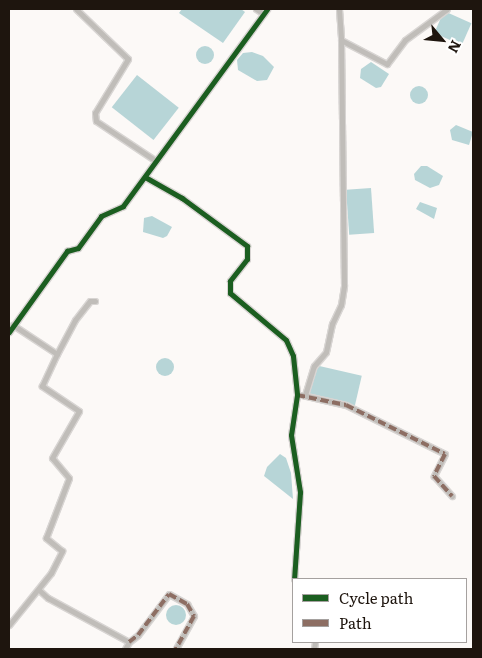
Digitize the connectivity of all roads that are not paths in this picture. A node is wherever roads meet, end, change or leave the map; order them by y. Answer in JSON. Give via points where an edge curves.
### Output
{"nodes":[{"id":1,"x":76,"y":9,"type":"edge"},
{"id":2,"x":256,"y":9,"type":"edge"},
{"id":3,"x":339,"y":9,"type":"edge"},
{"id":4,"x":447,"y":9,"type":"edge"},
{"id":5,"x":266,"y":11,"type":"edge"},
{"id":6,"x":341,"y":40,"type":"junction"},
{"id":7,"x":156,"y":161,"type":"junction"},
{"id":8,"x":145,"y":177,"type":"junction"},
{"id":9,"x":95,"y":301,"type":"dead end"},
{"id":10,"x":13,"y":325,"type":"junction"},
{"id":11,"x":9,"y":332,"type":"edge"},
{"id":12,"x":57,"y":354,"type":"junction"},
{"id":13,"x":297,"y":395,"type":"junction"},
{"id":14,"x":305,"y":395,"type":"junction"},
{"id":15,"x":452,"y":496,"type":"dead end"},
{"id":16,"x":294,"y":578,"type":"edge"},
{"id":17,"x":39,"y":590,"type":"junction"},
{"id":18,"x":9,"y":625,"type":"edge"},
{"id":19,"x":129,"y":642,"type":"junction"},
{"id":20,"x":125,"y":649,"type":"edge"},
{"id":21,"x":176,"y":649,"type":"edge"}],
"edges":[{"from":1,"to":7,"type":"street","via":[[128,59],[95,113],[96,121]]},
{"from":2,"to":5,"type":"street"},
{"from":3,"to":6,"type":"street"},
{"from":4,"to":6,"type":"street","via":[[398,46],[387,64]]},
{"from":5,"to":7,"type":"street"},
{"from":6,"to":14,"type":"street","via":[[342,305],[332,324],[326,352],[312,370]]},
{"from":7,"to":8,"type":"street"},
{"from":8,"to":10,"type":"street","via":[[123,206],[101,216],[78,248],[67,251]]},
{"from":8,"to":13,"type":"street","via":[[182,198],[247,246],[247,259],[230,281],[230,292],[286,340],[293,356]]},
{"from":9,"to":12,"type":"street","via":[[90,301],[75,320]]},
{"from":10,"to":11,"type":"street"},
{"from":10,"to":12,"type":"street"},
{"from":12,"to":17,"type":"street","via":[[42,386],[79,411],[52,458],[69,478],[46,538],[62,551]]},
{"from":13,"to":14,"type":"street"},
{"from":13,"to":16,"type":"street","via":[[291,435],[300,492]]},
{"from":14,"to":15,"type":"street","via":[[346,405],[444,454],[434,476]]},
{"from":17,"to":18,"type":"street"},
{"from":17,"to":19,"type":"street"},
{"from":19,"to":20,"type":"street"},
{"from":19,"to":21,"type":"street","via":[[169,594],[187,604],[194,616]]}]}
